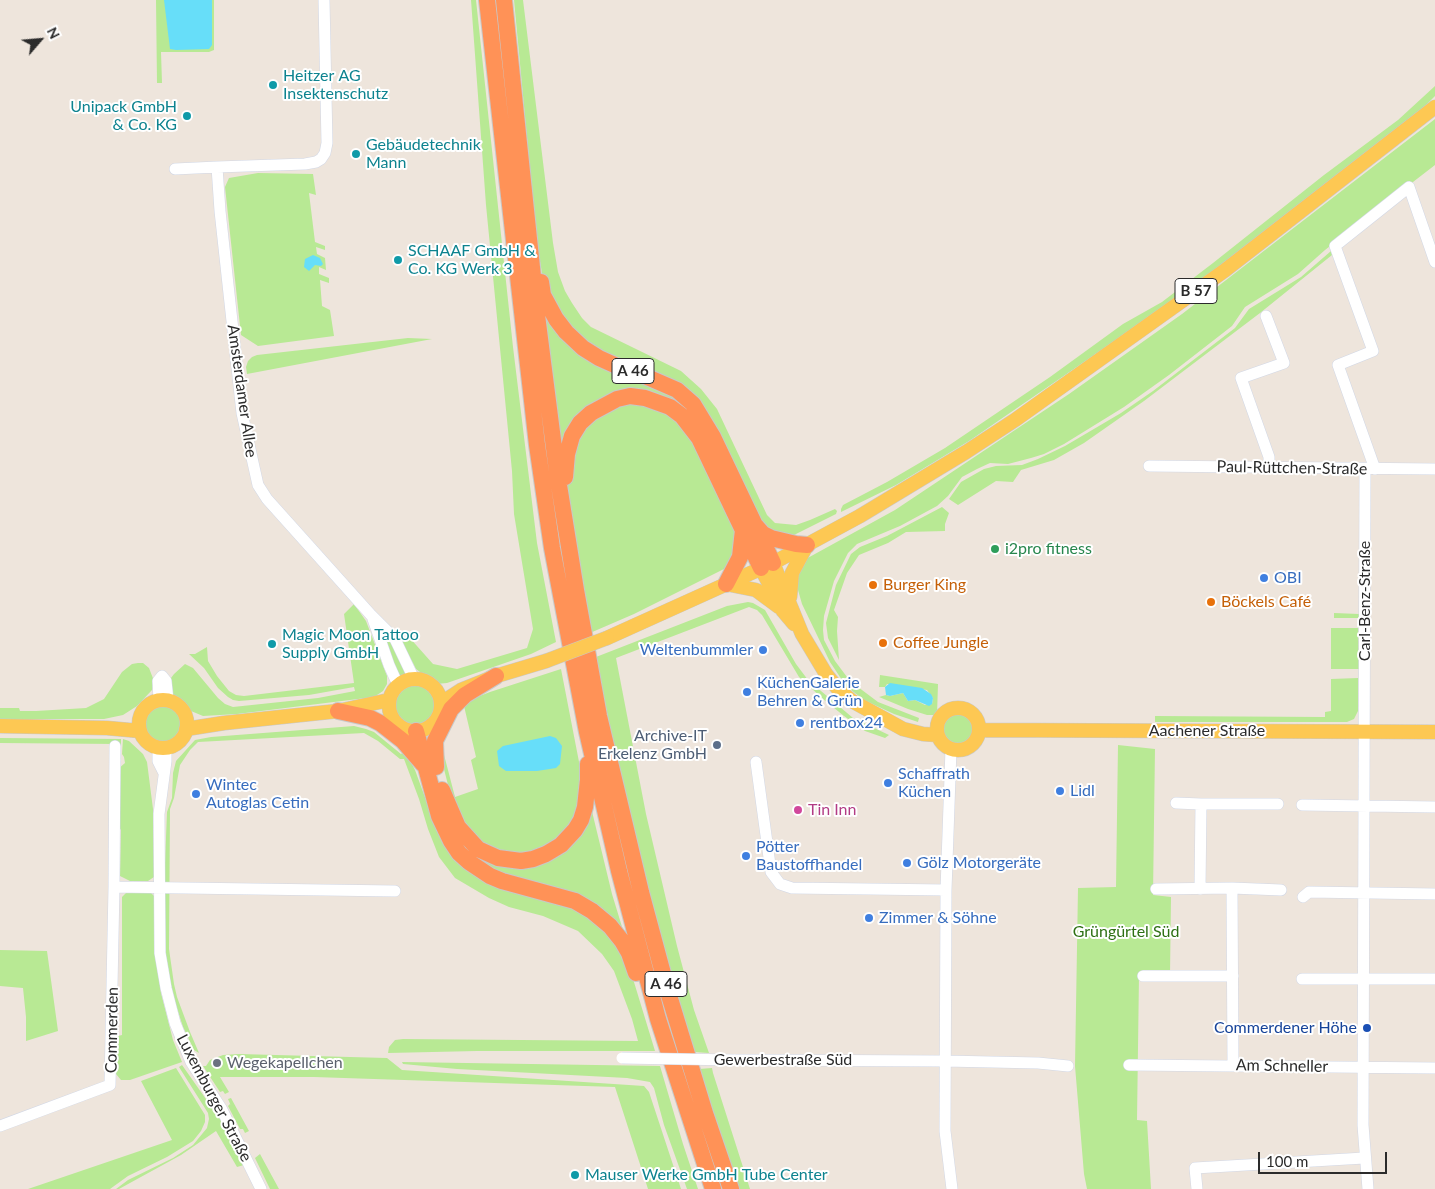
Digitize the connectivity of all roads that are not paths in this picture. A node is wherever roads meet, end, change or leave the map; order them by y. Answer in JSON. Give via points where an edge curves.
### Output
{"nodes":[{"id":1,"x":324,"y":0,"type":"edge"},
{"id":2,"x":487,"y":0,"type":"edge"},
{"id":3,"x":504,"y":0,"type":"edge"},
{"id":4,"x":1435,"y":107,"type":"edge"},
{"id":5,"x":217,"y":167,"type":"junction"},
{"id":6,"x":175,"y":169,"type":"dead end"},
{"id":7,"x":528,"y":214,"type":"junction"},
{"id":8,"x":1435,"y":262,"type":"edge"},
{"id":9,"x":1266,"y":316,"type":"dead end"},
{"id":10,"x":1149,"y":466,"type":"dead end"},
{"id":11,"x":1269,"y":468,"type":"junction"},
{"id":12,"x":1370,"y":469,"type":"junction"},
{"id":13,"x":1435,"y":469,"type":"edge"},
{"id":14,"x":749,"y":526,"type":"junction"},
{"id":15,"x":568,"y":544,"type":"junction"},
{"id":16,"x":807,"y":544,"type":"junction"},
{"id":17,"x":767,"y":565,"type":"junction"},
{"id":18,"x":726,"y":584,"type":"junction"},
{"id":19,"x":787,"y":608,"type":"junction"},
{"id":20,"x":371,"y":615,"type":"junction"},
{"id":21,"x":496,"y":676,"type":"junction"},
{"id":22,"x":414,"y":679,"type":"junction"},
{"id":23,"x":398,"y":685,"type":"junction"},
{"id":24,"x":438,"y":697,"type":"junction"},
{"id":25,"x":389,"y":704,"type":"junction"},
{"id":26,"x":338,"y":711,"type":"junction"},
{"id":27,"x":186,"y":724,"type":"junction"},
{"id":28,"x":0,"y":726,"type":"edge"},
{"id":29,"x":139,"y":726,"type":"junction"},
{"id":30,"x":421,"y":730,"type":"junction"},
{"id":31,"x":937,"y":730,"type":"junction"},
{"id":32,"x":979,"y":730,"type":"junction"},
{"id":33,"x":588,"y":732,"type":"junction"},
{"id":34,"x":1364,"y":732,"type":"junction"},
{"id":35,"x":1435,"y":732,"type":"edge"},
{"id":36,"x":115,"y":746,"type":"dead end"},
{"id":37,"x":162,"y":747,"type":"junction"},
{"id":38,"x":951,"y":749,"type":"junction"},
{"id":39,"x":756,"y":762,"type":"dead end"},
{"id":40,"x":431,"y":768,"type":"junction"},
{"id":41,"x":1176,"y":803,"type":"dead end"},
{"id":42,"x":1201,"y":804,"type":"junction"},
{"id":43,"x":1278,"y":804,"type":"dead end"},
{"id":44,"x":1302,"y":805,"type":"dead end"},
{"id":45,"x":1365,"y":806,"type":"junction"},
{"id":46,"x":1435,"y":807,"type":"edge"},
{"id":47,"x":114,"y":887,"type":"junction"},
{"id":48,"x":160,"y":888,"type":"junction"},
{"id":49,"x":1232,"y":888,"type":"junction"},
{"id":50,"x":1156,"y":889,"type":"dead end"},
{"id":51,"x":1200,"y":889,"type":"junction"},
{"id":52,"x":946,"y":890,"type":"junction"},
{"id":53,"x":1282,"y":890,"type":"dead end"},
{"id":54,"x":395,"y":891,"type":"dead end"},
{"id":55,"x":1365,"y":892,"type":"junction"},
{"id":56,"x":1435,"y":894,"type":"edge"},
{"id":57,"x":1303,"y":896,"type":"dead end"},
{"id":58,"x":1143,"y":976,"type":"dead end"},
{"id":59,"x":1233,"y":976,"type":"junction"},
{"id":60,"x":1302,"y":979,"type":"dead end"},
{"id":61,"x":1364,"y":979,"type":"junction"},
{"id":62,"x":1435,"y":979,"type":"edge"},
{"id":63,"x":658,"y":1019,"type":"junction"},
{"id":64,"x":622,"y":1058,"type":"dead end"},
{"id":65,"x":945,"y":1061,"type":"junction"},
{"id":66,"x":1129,"y":1064,"type":"dead end"},
{"id":67,"x":1233,"y":1065,"type":"junction"},
{"id":68,"x":1068,"y":1066,"type":"dead end"},
{"id":69,"x":1364,"y":1068,"type":"junction"},
{"id":70,"x":1435,"y":1068,"type":"edge"},
{"id":71,"x":0,"y":1126,"type":"edge"},
{"id":72,"x":1364,"y":1158,"type":"junction"},
{"id":73,"x":260,"y":1189,"type":"edge"},
{"id":74,"x":713,"y":1189,"type":"edge"},
{"id":75,"x":731,"y":1189,"type":"edge"},
{"id":76,"x":952,"y":1189,"type":"edge"},
{"id":77,"x":1197,"y":1189,"type":"edge"},
{"id":78,"x":1368,"y":1189,"type":"edge"}],
"edges":[{"from":1,"to":5,"type":"street","via":[[325,153],[321,159],[305,164]]},
{"from":2,"to":33,"type":"highway","number":"A 46","via":[[538,454],[552,548]]},
{"from":3,"to":7,"type":"highway","number":"A 46"},
{"from":4,"to":16,"type":"main road","number":"B 57","via":[[1224,271],[1015,420],[901,492]]},
{"from":5,"to":6,"type":"street"},
{"from":5,"to":20,"type":"street","name":"Amsterdamer Allee","via":[[242,413],[258,486]]},
{"from":7,"to":14,"type":"highway","number":"A 46","via":[[543,295],[566,332],[599,358],[677,390],[686,397],[713,436]]},
{"from":7,"to":15,"type":"highway","number":"A 46"},
{"from":8,"to":12,"type":"street","name":"Carl-Benz-Straße","via":[[1408,187],[1335,246],[1374,351],[1338,365]]},
{"from":9,"to":11,"type":"street","via":[[1284,363],[1241,378],[1269,457]]},
{"from":10,"to":11,"type":"street","name":"Paul-Rüttchen-Straße"},
{"from":11,"to":12,"type":"street","name":"Paul-Rüttchen-Straße"},
{"from":12,"to":13,"type":"street","name":"Paul-Rüttchen-Straße"},
{"from":12,"to":34,"type":"street","name":"Carl-Benz-Straße"},
{"from":14,"to":15,"type":"highway","via":[[692,426],[670,407],[630,396],[591,413],[572,436],[566,454],[564,484]]},
{"from":14,"to":16,"type":"highway","via":[[771,538]]},
{"from":14,"to":17,"type":"highway"},
{"from":14,"to":18,"type":"highway","via":[[740,557]]},
{"from":15,"to":75,"type":"highway","number":"A 46","via":[[599,716],[639,884],[668,992]]},
{"from":16,"to":17,"type":"main road","number":"B 57"},
{"from":16,"to":19,"type":"main road","via":[[792,573]]},
{"from":17,"to":18,"type":"main road","number":"B 57"},
{"from":17,"to":19,"type":"main road"},
{"from":18,"to":19,"type":"main road","via":[[756,590]]},
{"from":18,"to":21,"type":"main road","number":"B 57","bridge":true,"via":[[607,638]]},
{"from":19,"to":31,"type":"main road","via":[[826,674],[852,701],[880,717]]},
{"from":20,"to":22,"type":"street","name":"Amsterdamer Allee","via":[[396,639]]},
{"from":20,"to":23,"type":"street","name":"Amsterdamer Allee"},
{"from":21,"to":24,"type":"main road","number":"B 57","via":[[473,679]]},
{"from":21,"to":40,"type":"highway","via":[[465,694],[451,709],[435,741]]},
{"from":22,"to":23,"type":"main road"},
{"from":22,"to":24,"type":"main road","via":[[427,682]]},
{"from":23,"to":25,"type":"main road","via":[[391,693]]},
{"from":24,"to":30,"type":"main road","via":[[438,716]]},
{"from":25,"to":26,"type":"main road"},
{"from":25,"to":30,"type":"main road","via":[[395,722],[401,727]]},
{"from":26,"to":27,"type":"main road"},
{"from":26,"to":40,"type":"highway","via":[[380,723]]},
{"from":27,"to":29,"type":"main road","via":[[180,707],[164,700],[146,707]]},
{"from":27,"to":37,"type":"main road","via":[[179,741]]},
{"from":28,"to":29,"type":"main road"},
{"from":29,"to":37,"type":"main road","via":[[147,741]]},
{"from":30,"to":40,"type":"highway"},
{"from":31,"to":32,"type":"main road","via":[[941,716],[948,710],[962,708],[974,716]]},
{"from":31,"to":38,"type":"main road","via":[[942,744]]},
{"from":32,"to":34,"type":"main road","name":"Aachener Straße"},
{"from":32,"to":38,"type":"main road","via":[[971,746],[963,750]]},
{"from":33,"to":40,"type":"highway","via":[[588,780],[581,820],[561,845],[533,859],[498,858],[469,841],[451,815]]},
{"from":33,"to":63,"type":"highway","number":"A 46","via":[[619,870]]},
{"from":34,"to":35,"type":"main road","name":"Aachener Straße"},
{"from":34,"to":45,"type":"street"},
{"from":36,"to":47,"type":"street","name":"Commerden"},
{"from":37,"to":48,"type":"street","name":"Luxemburger Straße","via":[[166,761],[159,814]]},
{"from":38,"to":52,"type":"street"},
{"from":39,"to":52,"type":"street","via":[[771,872],[780,884],[792,888]]},
{"from":40,"to":63,"type":"highway","number":"A 46","via":[[439,816],[464,858],[502,881],[574,901],[603,919],[626,947],[643,993]]},
{"from":41,"to":42,"type":"street"},
{"from":42,"to":43,"type":"street"},
{"from":42,"to":51,"type":"street"},
{"from":44,"to":45,"type":"street"},
{"from":45,"to":46,"type":"street"},
{"from":45,"to":55,"type":"street"},
{"from":47,"to":48,"type":"street"},
{"from":47,"to":71,"type":"street","name":"Commerden","via":[[110,1085]]},
{"from":48,"to":54,"type":"street"},
{"from":48,"to":73,"type":"street","name":"Luxemburger Straße","via":[[160,953],[176,1023],[191,1062],[221,1108]]},
{"from":49,"to":51,"type":"street"},
{"from":49,"to":53,"type":"street"},
{"from":49,"to":59,"type":"street"},
{"from":50,"to":51,"type":"street"},
{"from":52,"to":65,"type":"street"},
{"from":55,"to":56,"type":"street"},
{"from":55,"to":57,"type":"street","via":[[1309,892]]},
{"from":55,"to":61,"type":"street"},
{"from":58,"to":59,"type":"street"},
{"from":59,"to":67,"type":"street"},
{"from":60,"to":61,"type":"street"},
{"from":61,"to":62,"type":"street"},
{"from":61,"to":69,"type":"street"},
{"from":63,"to":74,"type":"highway","number":"A 46"},
{"from":64,"to":65,"type":"street","name":"Gewerbestraße Süd","bridge":true},
{"from":65,"to":68,"type":"street","name":"Gewerbestraße Süd","via":[[1038,1062]]},
{"from":65,"to":76,"type":"street","via":[[945,1131]]},
{"from":66,"to":67,"type":"street","name":"Am Schneller"},
{"from":67,"to":69,"type":"street","name":"Am Schneller"},
{"from":69,"to":70,"type":"street","name":"Am Schneller"},
{"from":69,"to":72,"type":"street"},
{"from":72,"to":77,"type":"street","via":[[1195,1168]]},
{"from":72,"to":78,"type":"street"}]}
